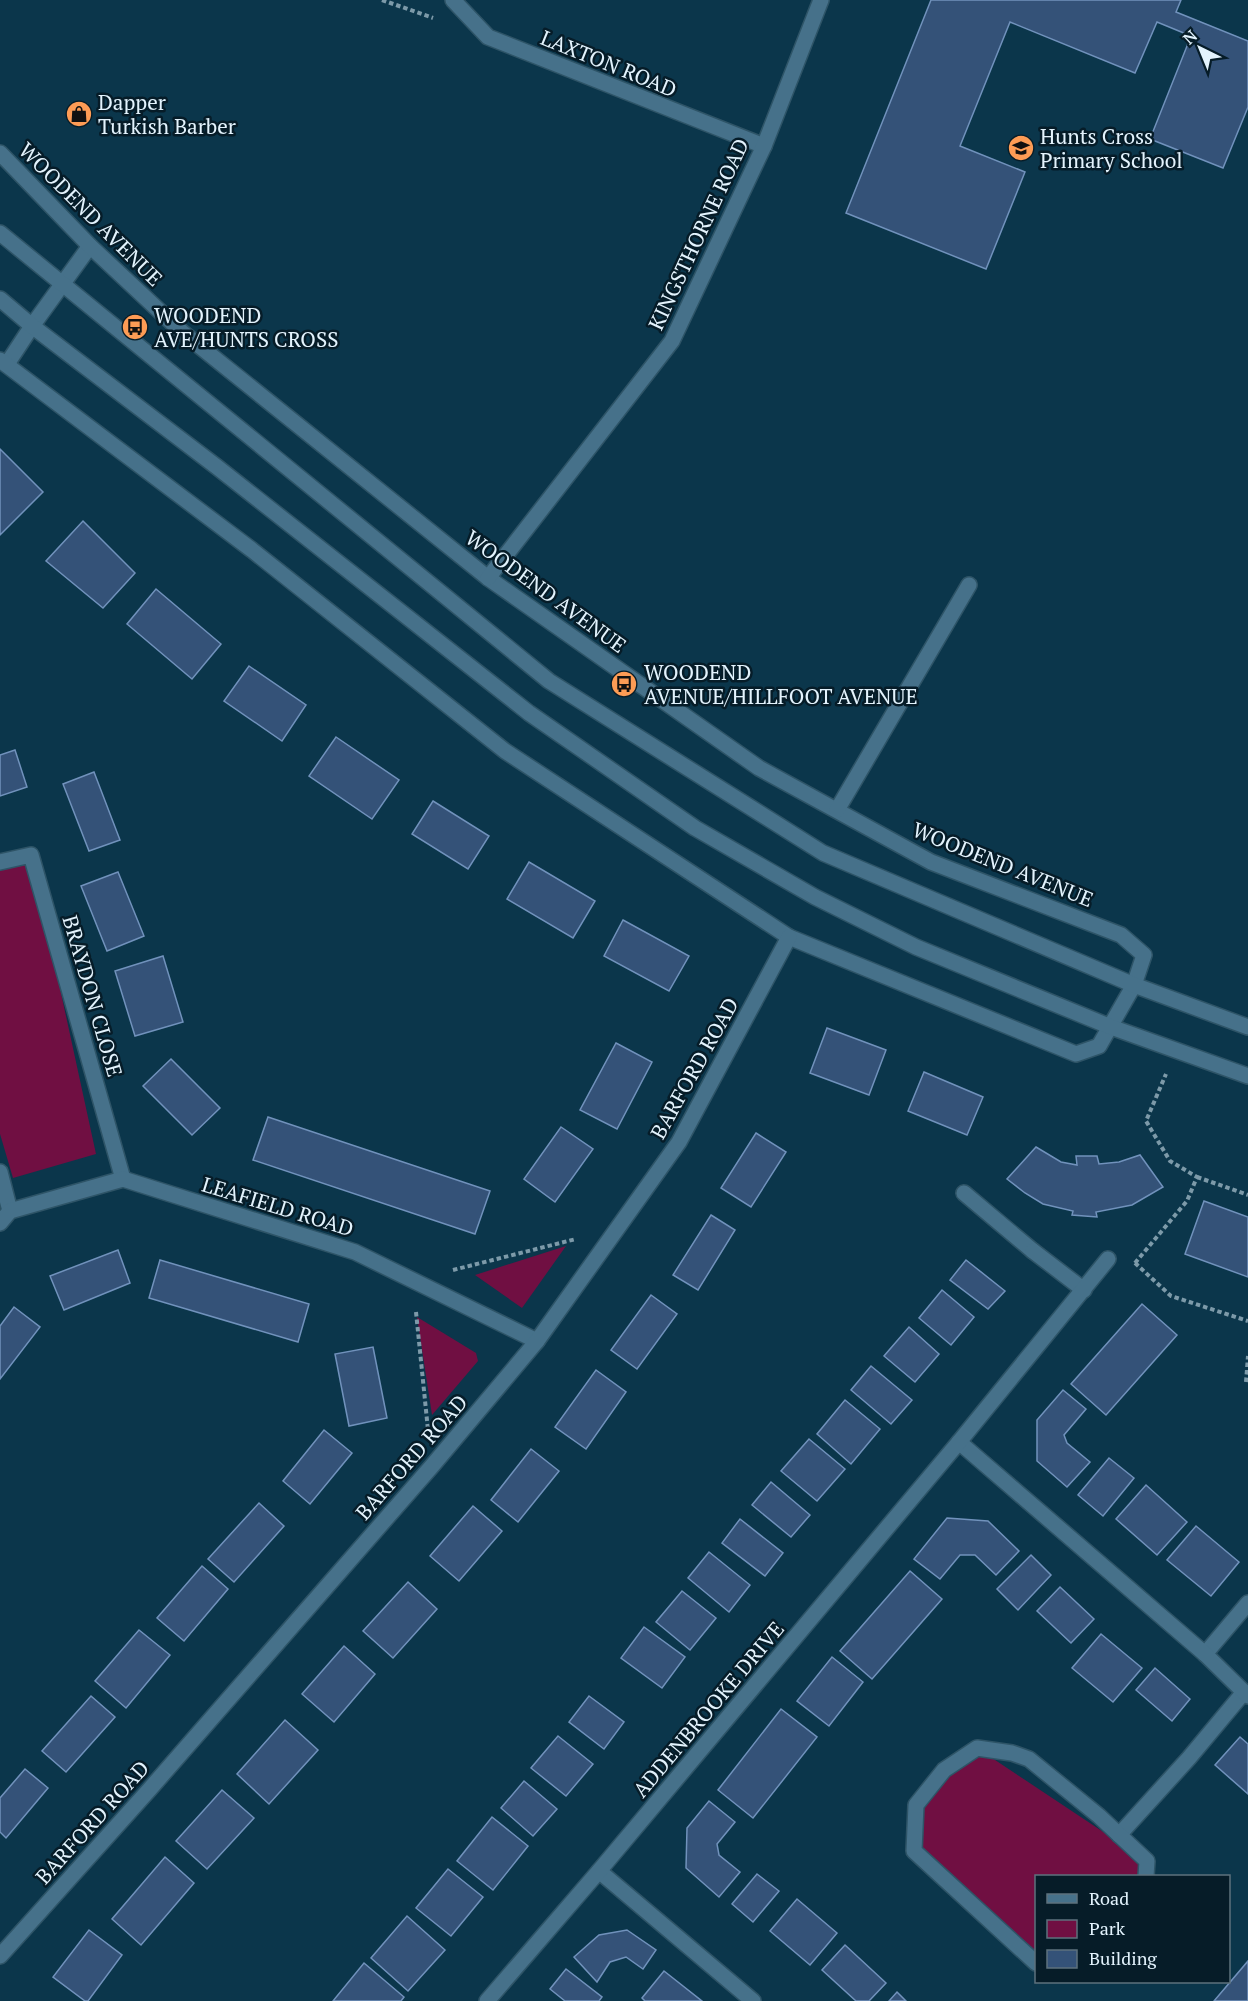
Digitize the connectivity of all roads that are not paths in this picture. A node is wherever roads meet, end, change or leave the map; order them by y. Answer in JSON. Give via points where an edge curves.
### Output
{"nodes":[{"id":1,"x":453,"y":0,"type":"edge"},
{"id":2,"x":821,"y":0,"type":"edge"},
{"id":3,"x":764,"y":146,"type":"junction"},
{"id":4,"x":0,"y":153,"type":"edge"},
{"id":5,"x":0,"y":233,"type":"edge"},
{"id":6,"x":90,"y":246,"type":"junction"},
{"id":7,"x":62,"y":284,"type":"junction"},
{"id":8,"x":0,"y":299,"type":"edge"},
{"id":9,"x":32,"y":326,"type":"junction"},
{"id":10,"x":4,"y":362,"type":"edge"},
{"id":11,"x":488,"y":578,"type":"junction"},
{"id":12,"x":969,"y":585,"type":"dead end"},
{"id":13,"x":837,"y":810,"type":"junction"},
{"id":14,"x":0,"y":862,"type":"edge"},
{"id":15,"x":789,"y":937,"type":"junction"},
{"id":16,"x":1134,"y":985,"type":"junction"},
{"id":17,"x":1112,"y":1027,"type":"junction"},
{"id":18,"x":1248,"y":1027,"type":"edge"},
{"id":19,"x":1248,"y":1076,"type":"edge"},
{"id":20,"x":0,"y":1172,"type":"edge"},
{"id":21,"x":123,"y":1179,"type":"junction"},
{"id":22,"x":964,"y":1193,"type":"dead end"},
{"id":23,"x":10,"y":1210,"type":"junction"},
{"id":24,"x":0,"y":1223,"type":"edge"},
{"id":25,"x":1108,"y":1259,"type":"road end"},
{"id":26,"x":1084,"y":1290,"type":"junction"},
{"id":27,"x":537,"y":1341,"type":"junction"},
{"id":28,"x":958,"y":1442,"type":"junction"},
{"id":29,"x":1248,"y":1603,"type":"edge"},
{"id":30,"x":1205,"y":1654,"type":"junction"},
{"id":31,"x":1246,"y":1694,"type":"edge"},
{"id":32,"x":1119,"y":1835,"type":"junction"},
{"id":33,"x":599,"y":1871,"type":"junction"},
{"id":34,"x":1146,"y":1875,"type":"edge"},
{"id":35,"x":0,"y":1956,"type":"edge"},
{"id":36,"x":1035,"y":1962,"type":"edge"},
{"id":37,"x":487,"y":2001,"type":"edge"},
{"id":38,"x":753,"y":2001,"type":"edge"}],
"edges":[{"from":1,"to":3,"type":"street","name":"LAXTON ROAD","via":[[488,37]]},
{"from":2,"to":3,"type":"street","name":"KINGSTHORNE ROAD"},
{"from":3,"to":11,"type":"street","name":"KINGSTHORNE ROAD","via":[[672,341]]},
{"from":4,"to":6,"type":"street","name":"WOODEND AVENUE"},
{"from":5,"to":7,"type":"street"},
{"from":6,"to":7,"type":"street"},
{"from":6,"to":11,"type":"street","name":"WOODEND AVENUE","via":[[182,332]]},
{"from":7,"to":9,"type":"street"},
{"from":7,"to":16,"type":"street","via":[[549,681],[823,853]]},
{"from":8,"to":9,"type":"street"},
{"from":9,"to":10,"type":"street"},
{"from":9,"to":17,"type":"street","via":[[529,713],[695,828],[815,897],[916,947]]},
{"from":10,"to":15,"type":"street","via":[[252,550],[505,752]]},
{"from":11,"to":13,"type":"street","name":"WOODEND AVENUE","via":[[759,768]]},
{"from":12,"to":13,"type":"street"},
{"from":13,"to":16,"type":"street","name":"WOODEND AVENUE","via":[[931,862],[1121,935],[1144,955]]},
{"from":14,"to":21,"type":"street","name":"BRAYDON CLOSE","via":[[31,855]]},
{"from":15,"to":17,"type":"street","via":[[1076,1053],[1099,1046]]},
{"from":15,"to":27,"type":"street","name":"BARFORD ROAD","via":[[679,1142]]},
{"from":16,"to":17,"type":"street"},
{"from":16,"to":18,"type":"street"},
{"from":17,"to":19,"type":"street"},
{"from":20,"to":23,"type":"street"},
{"from":21,"to":23,"type":"street"},
{"from":21,"to":27,"type":"street","name":"LEAFIELD ROAD","via":[[355,1252]]},
{"from":22,"to":26,"type":"street"},
{"from":23,"to":24,"type":"street"},
{"from":25,"to":26,"type":"street","name":"ADDENBROOKE DRIVE"},
{"from":26,"to":28,"type":"street","name":"ADDENBROOKE DRIVE"},
{"from":27,"to":35,"type":"street","name":"BARFORD ROAD","via":[[149,1790]]},
{"from":28,"to":30,"type":"street"},
{"from":28,"to":33,"type":"street","name":"ADDENBROOKE DRIVE"},
{"from":29,"to":30,"type":"street"},
{"from":30,"to":31,"type":"street"},
{"from":31,"to":32,"type":"street"},
{"from":32,"to":34,"type":"street","via":[[1147,1861]]},
{"from":32,"to":36,"type":"street","via":[[1029,1759],[1012,1753],[977,1748],[944,1770],[916,1805],[914,1851]]},
{"from":33,"to":37,"type":"street","name":"ADDENBROOKE DRIVE"},
{"from":33,"to":38,"type":"street"}]}
